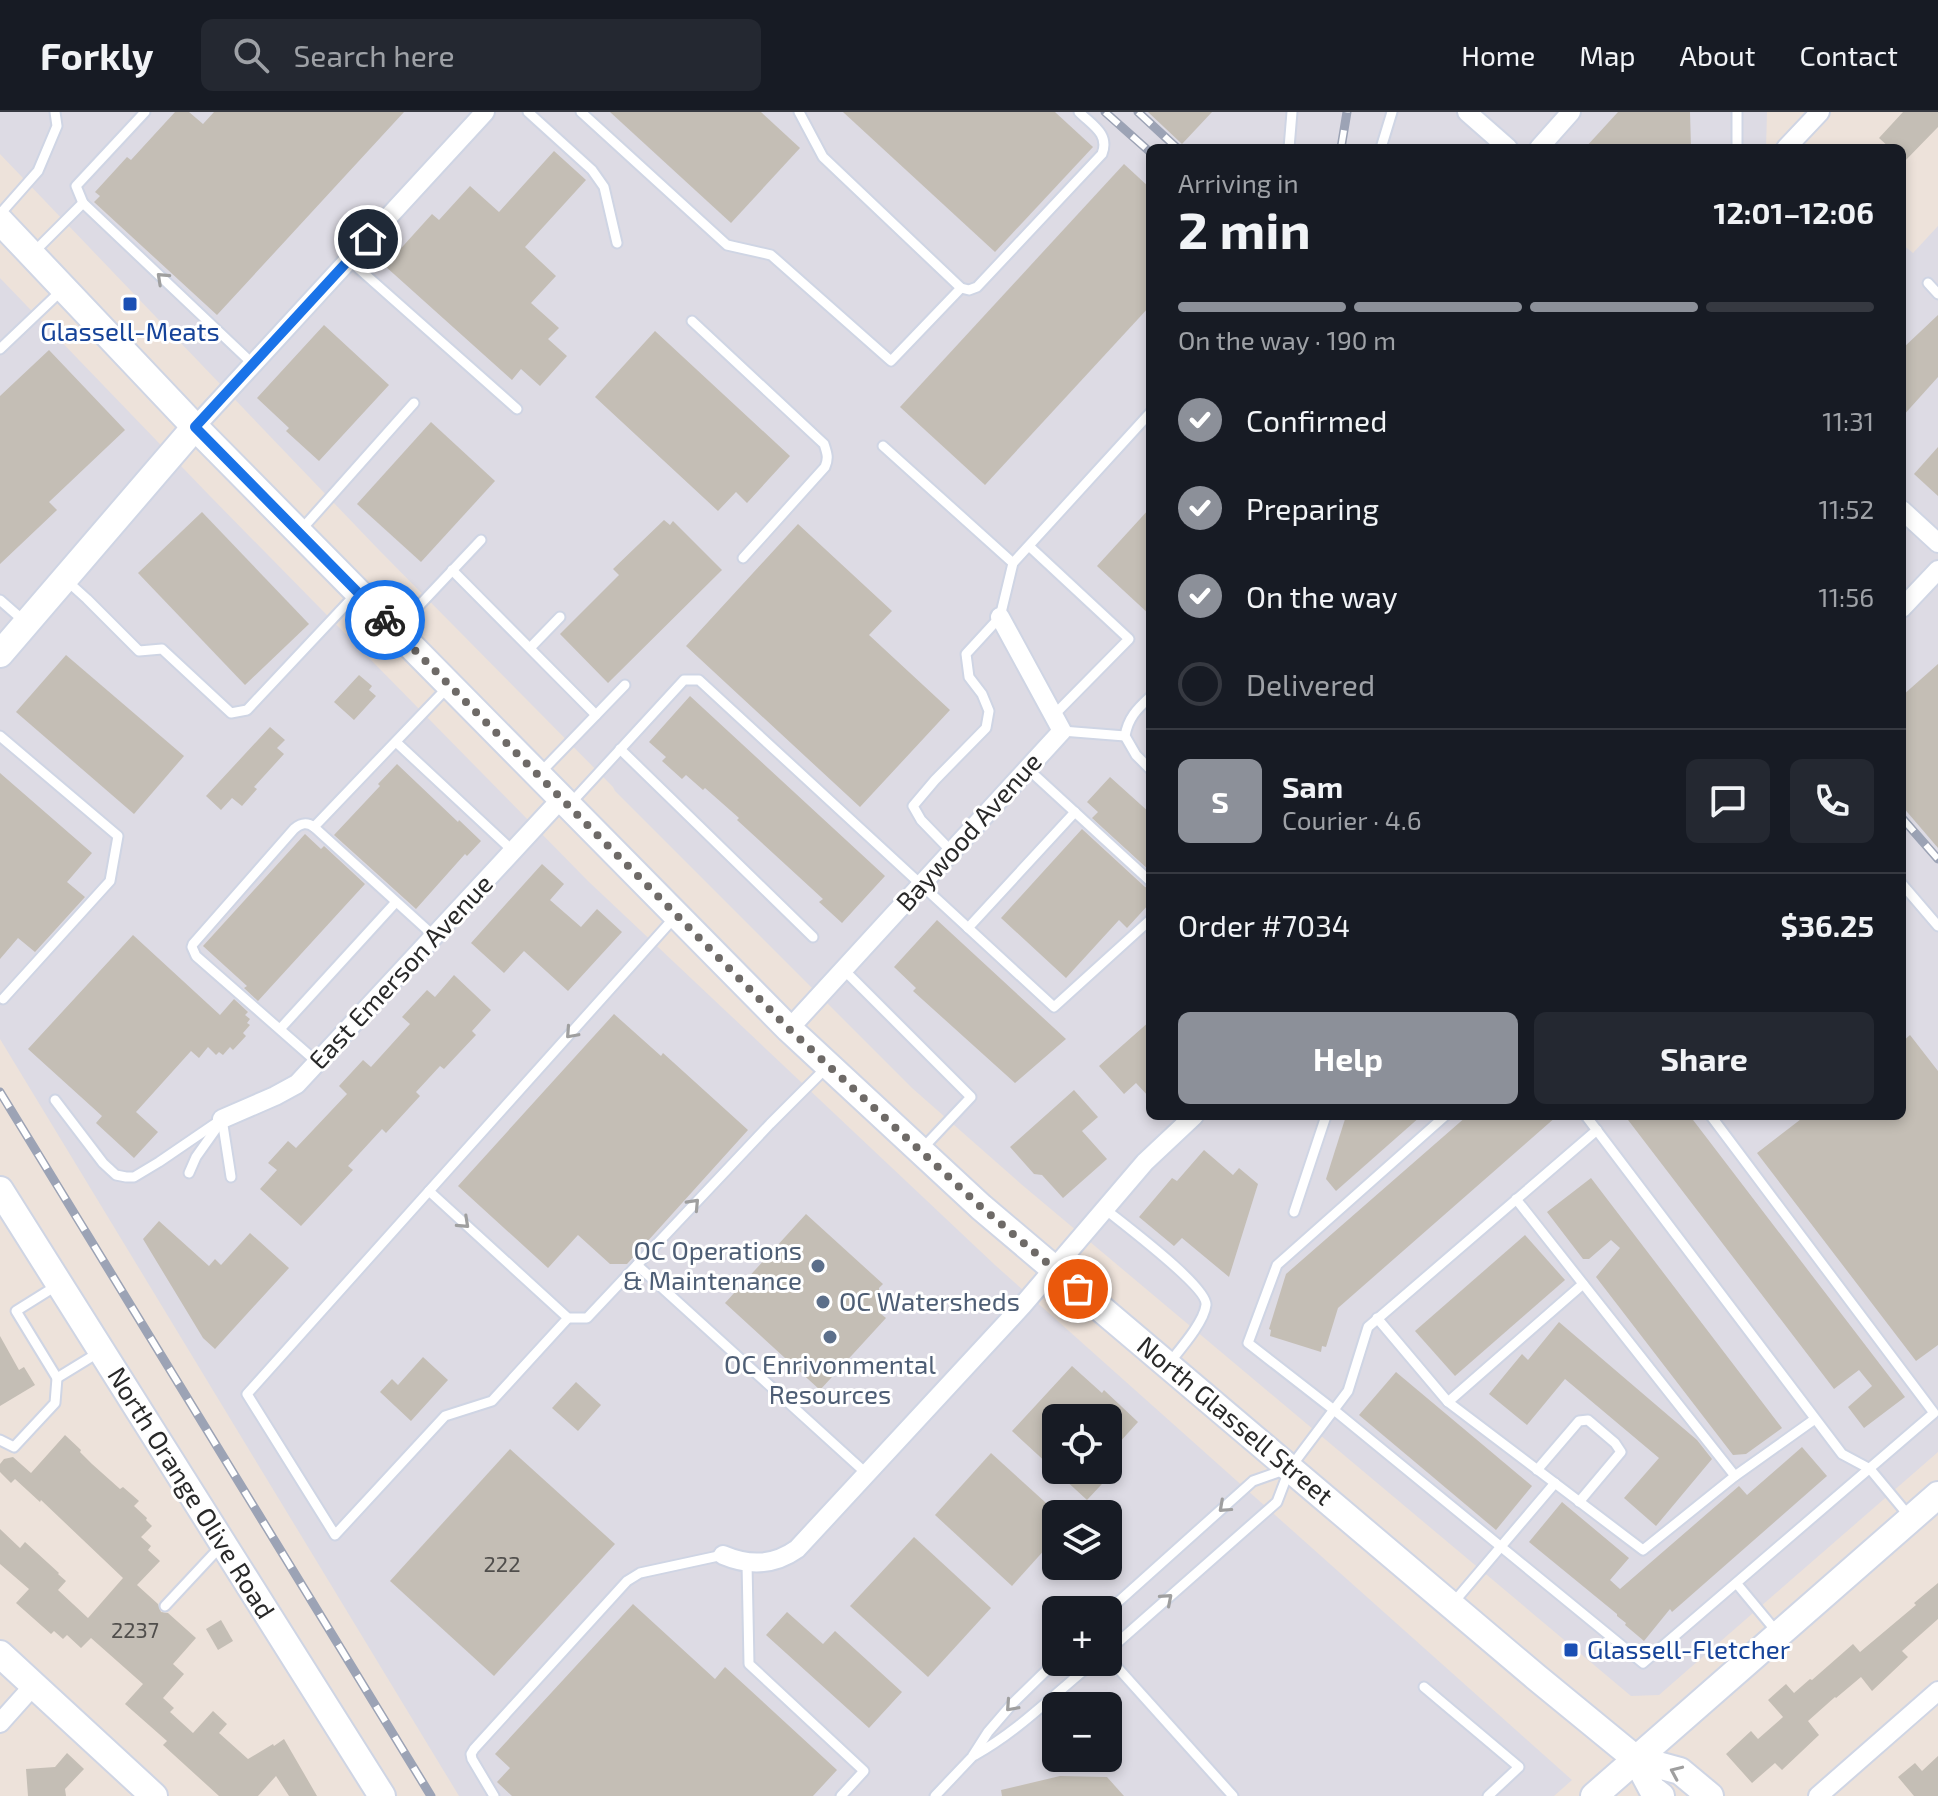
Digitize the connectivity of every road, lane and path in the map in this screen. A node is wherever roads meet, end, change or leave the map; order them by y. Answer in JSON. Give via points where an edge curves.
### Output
{"nodes":[{"id":1,"x":55,"y":112,"type":"edge"},
{"id":2,"x":145,"y":112,"type":"edge"},
{"id":3,"x":485,"y":112,"type":"edge"},
{"id":4,"x":528,"y":112,"type":"edge"},
{"id":5,"x":581,"y":112,"type":"edge"},
{"id":6,"x":799,"y":112,"type":"edge"},
{"id":7,"x":1079,"y":112,"type":"edge"},
{"id":8,"x":1292,"y":112,"type":"edge"},
{"id":9,"x":1392,"y":112,"type":"edge"},
{"id":10,"x":1467,"y":112,"type":"edge"},
{"id":11,"x":1571,"y":112,"type":"edge"},
{"id":12,"x":1737,"y":112,"type":"edge"},
{"id":13,"x":1820,"y":112,"type":"edge"},
{"id":14,"x":1289,"y":144,"type":"edge"},
{"id":15,"x":1382,"y":144,"type":"edge"},
{"id":16,"x":1503,"y":144,"type":"edge"},
{"id":17,"x":1543,"y":144,"type":"edge"},
{"id":18,"x":1737,"y":144,"type":"edge"},
{"id":19,"x":1790,"y":144,"type":"edge"},
{"id":20,"x":83,"y":203,"type":"junction"},
{"id":21,"x":0,"y":214,"type":"edge"},
{"id":22,"x":0,"y":221,"type":"edge"},
{"id":23,"x":617,"y":243,"type":"dead end"},
{"id":24,"x":31,"y":254,"type":"junction"},
{"id":25,"x":349,"y":260,"type":"junction"},
{"id":26,"x":1928,"y":283,"type":"dead end"},
{"id":27,"x":961,"y":288,"type":"junction"},
{"id":28,"x":64,"y":289,"type":"junction"},
{"id":29,"x":1938,"y":294,"type":"edge"},
{"id":30,"x":692,"y":321,"type":"dead end"},
{"id":31,"x":0,"y":349,"type":"edge"},
{"id":32,"x":253,"y":364,"type":"junction"},
{"id":33,"x":414,"y":403,"type":"dead end"},
{"id":34,"x":517,"y":409,"type":"dead end"},
{"id":35,"x":1146,"y":417,"type":"edge"},
{"id":36,"x":195,"y":427,"type":"junction"},
{"id":37,"x":883,"y":446,"type":"dead end"},
{"id":38,"x":1906,"y":515,"type":"edge"},
{"id":39,"x":298,"y":532,"type":"junction"},
{"id":40,"x":481,"y":540,"type":"dead end"},
{"id":41,"x":1938,"y":543,"type":"edge"},
{"id":42,"x":1029,"y":546,"type":"junction"},
{"id":43,"x":743,"y":558,"type":"dead end"},
{"id":44,"x":1013,"y":563,"type":"junction"},
{"id":45,"x":452,"y":570,"type":"junction"},
{"id":46,"x":1938,"y":570,"type":"edge"},
{"id":47,"x":64,"y":579,"type":"junction"},
{"id":48,"x":358,"y":592,"type":"junction"},
{"id":49,"x":0,"y":600,"type":"edge"},
{"id":50,"x":1906,"y":604,"type":"edge"},
{"id":51,"x":560,"y":617,"type":"dead end"},
{"id":52,"x":1000,"y":617,"type":"junction"},
{"id":53,"x":26,"y":624,"type":"junction"},
{"id":54,"x":395,"y":631,"type":"junction"},
{"id":55,"x":530,"y":648,"type":"junction"},
{"id":56,"x":0,"y":654,"type":"edge"},
{"id":57,"x":625,"y":685,"type":"dead end"},
{"id":58,"x":449,"y":686,"type":"junction"},
{"id":59,"x":1146,"y":701,"type":"edge"},
{"id":60,"x":596,"y":715,"type":"junction"},
{"id":61,"x":1058,"y":723,"type":"junction"},
{"id":62,"x":0,"y":736,"type":"edge"},
{"id":63,"x":1125,"y":736,"type":"junction"},
{"id":64,"x":396,"y":742,"type":"junction"},
{"id":65,"x":620,"y":749,"type":"junction"},
{"id":66,"x":1146,"y":765,"type":"edge"},
{"id":67,"x":1028,"y":769,"type":"junction"},
{"id":68,"x":538,"y":775,"type":"junction"},
{"id":69,"x":564,"y":802,"type":"junction"},
{"id":70,"x":1075,"y":812,"type":"junction"},
{"id":71,"x":314,"y":827,"type":"junction"},
{"id":72,"x":513,"y":851,"type":"junction"},
{"id":73,"x":952,"y":852,"type":"junction"},
{"id":74,"x":1146,"y":877,"type":"edge"},
{"id":75,"x":922,"y":884,"type":"junction"},
{"id":76,"x":1906,"y":889,"type":"edge"},
{"id":77,"x":396,"y":902,"type":"junction"},
{"id":78,"x":676,"y":915,"type":"junction"},
{"id":79,"x":1146,"y":924,"type":"edge"},
{"id":80,"x":1938,"y":926,"type":"edge"},
{"id":81,"x":968,"y":928,"type":"junction"},
{"id":82,"x":434,"y":936,"type":"junction"},
{"id":83,"x":813,"y":937,"type":"dead end"},
{"id":84,"x":844,"y":970,"type":"junction"},
{"id":85,"x":3,"y":999,"type":"dead end"},
{"id":86,"x":280,"y":1029,"type":"junction"},
{"id":87,"x":789,"y":1029,"type":"junction"},
{"id":88,"x":317,"y":1062,"type":"junction"},
{"id":89,"x":828,"y":1066,"type":"junction"},
{"id":90,"x":55,"y":1100,"type":"dead end"},
{"id":91,"x":222,"y":1119,"type":"junction"},
{"id":92,"x":1190,"y":1120,"type":"edge"},
{"id":93,"x":1325,"y":1120,"type":"edge"},
{"id":94,"x":1440,"y":1120,"type":"edge"},
{"id":95,"x":1589,"y":1120,"type":"edge"},
{"id":96,"x":1714,"y":1120,"type":"edge"},
{"id":97,"x":1597,"y":1130,"type":"junction"},
{"id":98,"x":920,"y":1151,"type":"junction"},
{"id":99,"x":189,"y":1173,"type":"dead end"},
{"id":100,"x":231,"y":1177,"type":"dead end"},
{"id":101,"x":0,"y":1190,"type":"edge"},
{"id":102,"x":429,"y":1191,"type":"junction"},
{"id":103,"x":1516,"y":1199,"type":"junction"},
{"id":104,"x":1105,"y":1209,"type":"junction"},
{"id":105,"x":1294,"y":1212,"type":"dead end"},
{"id":106,"x":637,"y":1265,"type":"junction"},
{"id":107,"x":1055,"y":1269,"type":"junction"},
{"id":108,"x":59,"y":1284,"type":"junction"},
{"id":109,"x":1583,"y":1284,"type":"junction"},
{"id":110,"x":568,"y":1318,"type":"junction"},
{"id":111,"x":1377,"y":1318,"type":"junction"},
{"id":112,"x":102,"y":1351,"type":"junction"},
{"id":113,"x":1168,"y":1365,"type":"junction"},
{"id":114,"x":57,"y":1378,"type":"junction"},
{"id":115,"x":1448,"y":1402,"type":"junction"},
{"id":116,"x":1334,"y":1410,"type":"junction"},
{"id":117,"x":1815,"y":1419,"type":"junction"},
{"id":118,"x":0,"y":1440,"type":"edge"},
{"id":119,"x":1290,"y":1468,"type":"junction"},
{"id":120,"x":1870,"y":1469,"type":"junction"},
{"id":121,"x":1537,"y":1470,"type":"junction"},
{"id":122,"x":867,"y":1474,"type":"junction"},
{"id":123,"x":1735,"y":1476,"type":"junction"},
{"id":124,"x":1555,"y":1483,"type":"junction"},
{"id":125,"x":1938,"y":1495,"type":"edge"},
{"id":126,"x":1579,"y":1502,"type":"junction"},
{"id":127,"x":1911,"y":1518,"type":"junction"},
{"id":128,"x":223,"y":1544,"type":"junction"},
{"id":129,"x":1501,"y":1546,"type":"junction"},
{"id":130,"x":723,"y":1555,"type":"joint"},
{"id":131,"x":747,"y":1563,"type":"junction"},
{"id":132,"x":1737,"y":1584,"type":"junction"},
{"id":133,"x":1122,"y":1598,"type":"edge"},
{"id":134,"x":1452,"y":1605,"type":"junction"},
{"id":135,"x":165,"y":1606,"type":"dead end"},
{"id":136,"x":1778,"y":1634,"type":"junction"},
{"id":137,"x":1122,"y":1639,"type":"edge"},
{"id":138,"x":0,"y":1654,"type":"edge"},
{"id":139,"x":1122,"y":1673,"type":"edge"},
{"id":140,"x":1042,"y":1675,"type":"edge"},
{"id":141,"x":1078,"y":1676,"type":"edge"},
{"id":142,"x":34,"y":1685,"type":"junction"},
{"id":143,"x":1424,"y":1687,"type":"dead end"},
{"id":144,"x":1938,"y":1691,"type":"edge"},
{"id":145,"x":0,"y":1723,"type":"edge"},
{"id":146,"x":972,"y":1757,"type":"junction"},
{"id":147,"x":1636,"y":1759,"type":"junction"},
{"id":148,"x":154,"y":1796,"type":"edge"},
{"id":149,"x":382,"y":1796,"type":"edge"},
{"id":150,"x":494,"y":1796,"type":"edge"},
{"id":151,"x":841,"y":1796,"type":"edge"},
{"id":152,"x":935,"y":1796,"type":"edge"},
{"id":153,"x":1233,"y":1796,"type":"edge"},
{"id":154,"x":1488,"y":1796,"type":"edge"},
{"id":155,"x":1594,"y":1796,"type":"edge"},
{"id":156,"x":1661,"y":1796,"type":"edge"},
{"id":157,"x":1710,"y":1796,"type":"edge"},
{"id":158,"x":1818,"y":1796,"type":"edge"}],
"edges":[{"from":1,"to":21,"type":"lane","via":[[57,126],[38,171]]},
{"from":2,"to":20,"type":"lane","via":[[76,186]]},
{"from":3,"to":25,"type":"street"},
{"from":4,"to":23,"type":"lane","via":[[598,178]]},
{"from":5,"to":27,"type":"lane","via":[[727,245],[771,255],[891,361]]},
{"from":6,"to":27,"type":"lane","via":[[823,157]]},
{"from":7,"to":27,"type":"lane","via":[[1106,141],[1102,154],[977,287]]},
{"from":8,"to":14,"type":"lane"},
{"from":9,"to":15,"type":"lane"},
{"from":10,"to":16,"type":"street"},
{"from":11,"to":17,"type":"street"},
{"from":12,"to":18,"type":"lane"},
{"from":13,"to":19,"type":"street"},
{"from":20,"to":24,"type":"lane"},
{"from":32,"to":20,"type":"lane","one_way":true},
{"from":22,"to":24,"type":"main road","name":"North Glassell Street"},
{"from":24,"to":28,"type":"main road","name":"North Glassell Street"},
{"from":25,"to":32,"type":"street"},
{"from":25,"to":34,"type":"lane"},
{"from":26,"to":29,"type":"lane"},
{"from":28,"to":31,"type":"lane"},
{"from":28,"to":36,"type":"main road","name":"North Glassell Street"},
{"from":30,"to":43,"type":"lane","via":[[824,444],[828,454],[825,467]]},
{"from":32,"to":36,"type":"street"},
{"from":33,"to":39,"type":"lane"},
{"from":35,"to":42,"type":"lane"},
{"from":36,"to":39,"type":"main road","name":"North Glassell Street"},
{"from":36,"to":47,"type":"main road"},
{"from":37,"to":44,"type":"lane"},
{"from":38,"to":41,"type":"street"},
{"from":39,"to":48,"type":"main road","name":"North Glassell Street"},
{"from":40,"to":45,"type":"lane"},
{"from":42,"to":44,"type":"lane"},
{"from":42,"to":61,"type":"lane","via":[[1129,639]]},
{"from":44,"to":52,"type":"lane"},
{"from":45,"to":54,"type":"lane"},
{"from":45,"to":55,"type":"lane"},
{"from":46,"to":50,"type":"street"},
{"from":47,"to":48,"type":"lane","via":[[139,651],[162,649],[231,713],[247,710]]},
{"from":47,"to":53,"type":"main road"},
{"from":48,"to":54,"type":"main road","name":"North Glassell Street"},
{"from":49,"to":53,"type":"lane"},
{"from":51,"to":55,"type":"lane"},
{"from":52,"to":61,"type":"street"},
{"from":52,"to":73,"type":"lane","via":[[966,654],[969,677],[989,711],[986,728],[913,806]]},
{"from":53,"to":56,"type":"main road"},
{"from":54,"to":58,"type":"main road","name":"North Glassell Street"},
{"from":55,"to":60,"type":"lane"},
{"from":57,"to":60,"type":"lane"},
{"from":58,"to":64,"type":"lane"},
{"from":58,"to":68,"type":"main road","name":"North Glassell Street"},
{"from":59,"to":63,"type":"lane","via":[[1135,711]]},
{"from":60,"to":68,"type":"lane"},
{"from":61,"to":63,"type":"lane"},
{"from":61,"to":67,"type":"street","name":"Baywood Avenue"},
{"from":62,"to":85,"type":"lane","via":[[118,836],[110,881]]},
{"from":63,"to":66,"type":"lane"},
{"from":64,"to":71,"type":"lane"},
{"from":64,"to":72,"type":"lane"},
{"from":65,"to":69,"type":"lane"},
{"from":65,"to":75,"type":"lane","via":[[684,680],[699,680]]},
{"from":65,"to":83,"type":"lane"},
{"from":67,"to":70,"type":"lane"},
{"from":67,"to":73,"type":"street","name":"Baywood Avenue"},
{"from":68,"to":69,"type":"main road","name":"North Glassell Street"},
{"from":69,"to":72,"type":"street","name":"East Emerson Avenue"},
{"from":69,"to":78,"type":"main road","name":"North Glassell Street"},
{"from":70,"to":74,"type":"lane"},
{"from":70,"to":81,"type":"lane"},
{"from":71,"to":77,"type":"lane"},
{"from":71,"to":86,"type":"lane","via":[[304,823],[294,829],[193,944],[196,956]]},
{"from":72,"to":82,"type":"street","name":"East Emerson Avenue"},
{"from":73,"to":75,"type":"street","name":"Baywood Avenue"},
{"from":75,"to":81,"type":"lane"},
{"from":75,"to":84,"type":"street","name":"Baywood Avenue"},
{"from":76,"to":80,"type":"lane"},
{"from":77,"to":82,"type":"lane"},
{"from":77,"to":86,"type":"lane"},
{"from":78,"to":87,"type":"main road","name":"North Glassell Street"},
{"from":78,"to":102,"type":"lane","one_way":true},
{"from":79,"to":81,"type":"lane","via":[[1054,1007]]},
{"from":82,"to":88,"type":"street","name":"East Emerson Avenue"},
{"from":84,"to":87,"type":"street","name":"Baywood Avenue"},
{"from":84,"to":98,"type":"lane","via":[[971,1097]]},
{"from":86,"to":88,"type":"lane"},
{"from":87,"to":89,"type":"main road","name":"North Glassell Street"},
{"from":88,"to":91,"type":"street","name":"East Emerson Avenue","via":[[297,1084]]},
{"from":89,"to":98,"type":"main road","name":"North Glassell Street"},
{"from":106,"to":89,"type":"lane","one_way":true},
{"from":90,"to":91,"type":"lane","via":[[103,1163],[126,1177],[159,1162]]},
{"from":91,"to":99,"type":"lane"},
{"from":91,"to":100,"type":"lane"},
{"from":92,"to":104,"type":"street"},
{"from":93,"to":105,"type":"lane"},
{"from":94,"to":116,"type":"lane","via":[[1277,1265],[1267,1291],[1248,1343]]},
{"from":95,"to":97,"type":"lane"},
{"from":96,"to":120,"type":"lane","via":[[1934,1413]]},
{"from":97,"to":103,"type":"lane"},
{"from":97,"to":117,"type":"lane"},
{"from":98,"to":107,"type":"main road","name":"North Glassell Street"},
{"from":101,"to":108,"type":"main road","name":"North Orange Olive Road"},
{"from":102,"to":110,"type":"lane","one_way":true},
{"from":102,"to":110,"type":"lane","via":[[247,1394],[335,1535],[445,1416],[492,1401]]},
{"from":103,"to":109,"type":"lane"},
{"from":103,"to":111,"type":"lane"},
{"from":104,"to":107,"type":"street"},
{"from":104,"to":113,"type":"lane","via":[[1206,1297],[1197,1325]]},
{"from":106,"to":110,"type":"lane","via":[[587,1318]]},
{"from":106,"to":122,"type":"lane"},
{"from":107,"to":113,"type":"main road","name":"North Glassell Street"},
{"from":107,"to":122,"type":"street"},
{"from":108,"to":112,"type":"main road","name":"North Orange Olive Road"},
{"from":108,"to":114,"type":"lane","via":[[16,1311]]},
{"from":109,"to":115,"type":"lane"},
{"from":109,"to":123,"type":"lane"},
{"from":111,"to":115,"type":"lane"},
{"from":111,"to":116,"type":"lane","via":[[1368,1327],[1348,1391]]},
{"from":112,"to":114,"type":"lane"},
{"from":112,"to":128,"type":"main road","name":"North Orange Olive Road"},
{"from":113,"to":119,"type":"main road","name":"North Glassell Street"},
{"from":114,"to":118,"type":"lane","via":[[55,1403],[14,1447]]},
{"from":115,"to":121,"type":"lane"},
{"from":116,"to":119,"type":"lane"},
{"from":116,"to":129,"type":"lane"},
{"from":117,"to":120,"type":"lane","via":[[1842,1454]]},
{"from":117,"to":123,"type":"lane"},
{"from":119,"to":133,"type":"lane","one_way":true,"via":[[1253,1481]]},
{"from":119,"to":134,"type":"main road","name":"North Glassell Street"},
{"from":137,"to":119,"type":"lane","one_way":true,"via":[[1277,1502]]},
{"from":120,"to":127,"type":"lane"},
{"from":120,"to":132,"type":"lane"},
{"from":121,"to":124,"type":"lane"},
{"from":121,"to":126,"type":"lane","via":[[1579,1421],[1588,1420],[1621,1452]]},
{"from":122,"to":131,"type":"street","via":[[787,1556]]},
{"from":123,"to":126,"type":"lane","via":[[1643,1550]]},
{"from":124,"to":126,"type":"lane"},
{"from":124,"to":129,"type":"lane"},
{"from":125,"to":127,"type":"main road"},
{"from":127,"to":136,"type":"main road"},
{"from":128,"to":135,"type":"lane"},
{"from":128,"to":149,"type":"main road","name":"North Orange Olive Road"},
{"from":129,"to":132,"type":"lane","via":[[1643,1663]]},
{"from":129,"to":134,"type":"lane"},
{"from":130,"to":131,"type":"street"},
{"from":130,"to":150,"type":"lane","via":[[640,1573],[627,1581],[474,1749],[472,1759]]},
{"from":131,"to":151,"type":"lane","via":[[749,1664],[864,1771]]},
{"from":132,"to":136,"type":"lane"},
{"from":134,"to":147,"type":"main road","name":"North Glassell Street"},
{"from":136,"to":147,"type":"main road"},
{"from":138,"to":142,"type":"main road"},
{"from":139,"to":153,"type":"lane"},
{"from":140,"to":146,"type":"lane","one_way":true,"via":[[988,1732]]},
{"from":141,"to":146,"type":"lane","via":[[1026,1722]]},
{"from":142,"to":145,"type":"street"},
{"from":142,"to":148,"type":"main road"},
{"from":143,"to":154,"type":"lane","via":[[1519,1767]]},
{"from":144,"to":158,"type":"street"},
{"from":146,"to":152,"type":"lane"},
{"from":147,"to":155,"type":"main road"},
{"from":147,"to":156,"type":"main road","name":"North Glassell Street"},
{"from":157,"to":147,"type":"main road","name":"North Glassell Street","one_way":true,"via":[[1680,1771]]}]}
